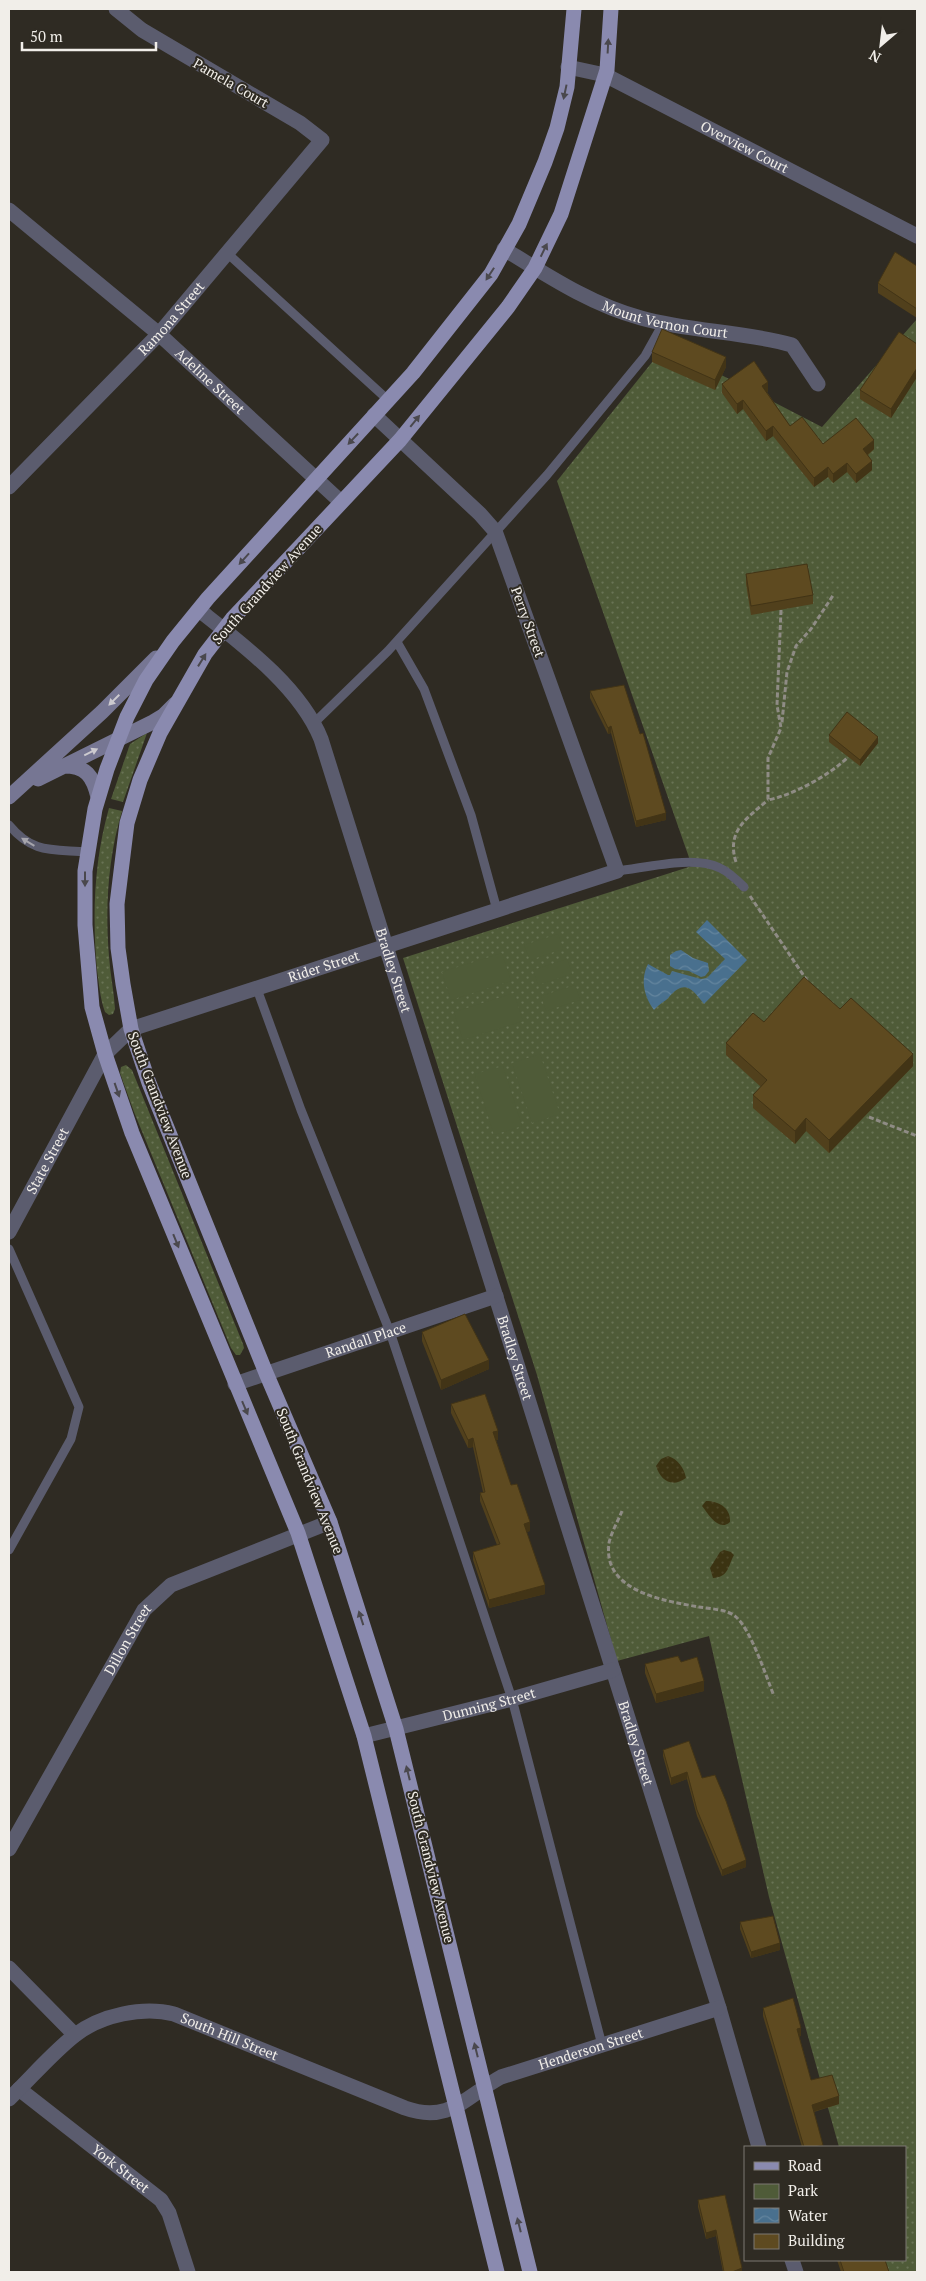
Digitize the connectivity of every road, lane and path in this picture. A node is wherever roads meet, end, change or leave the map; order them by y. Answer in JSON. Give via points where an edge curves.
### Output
{"nodes":[{"id":1,"x":116,"y":9,"type":"edge"},
{"id":2,"x":574,"y":9,"type":"edge"},
{"id":3,"x":611,"y":9,"type":"edge"},
{"id":4,"x":568,"y":67,"type":"junction"},
{"id":5,"x":604,"y":75,"type":"junction"},
{"id":6,"x":322,"y":140,"type":"joint"},
{"id":7,"x":9,"y":210,"type":"edge"},
{"id":8,"x":917,"y":236,"type":"edge"},
{"id":9,"x":504,"y":249,"type":"junction"},
{"id":10,"x":227,"y":253,"type":"junction"},
{"id":11,"x":535,"y":268,"type":"junction"},
{"id":12,"x":664,"y":322,"type":"junction"},
{"id":13,"x":159,"y":334,"type":"junction"},
{"id":14,"x":818,"y":384,"type":"dead end"},
{"id":15,"x":388,"y":400,"type":"junction"},
{"id":16,"x":374,"y":415,"type":"junction"},
{"id":17,"x":400,"y":440,"type":"junction"},
{"id":18,"x":317,"y":478,"type":"junction"},
{"id":19,"x":9,"y":487,"type":"edge"},
{"id":20,"x":341,"y":502,"type":"junction"},
{"id":21,"x":495,"y":531,"type":"junction"},
{"id":22,"x":834,"y":594,"type":"dead end"},
{"id":23,"x":199,"y":610,"type":"junction"},
{"id":24,"x":782,"y":610,"type":"edge"},
{"id":25,"x":224,"y":630,"type":"junction"},
{"id":26,"x":173,"y":641,"type":"junction"},
{"id":27,"x":397,"y":642,"type":"junction"},
{"id":28,"x":177,"y":702,"type":"junction"},
{"id":29,"x":314,"y":723,"type":"junction"},
{"id":30,"x":781,"y":728,"type":"junction"},
{"id":31,"x":119,"y":738,"type":"junction"},
{"id":32,"x":848,"y":757,"type":"edge"},
{"id":33,"x":64,"y":766,"type":"junction"},
{"id":34,"x":15,"y":792,"type":"edge"},
{"id":35,"x":98,"y":796,"type":"junction"},
{"id":36,"x":768,"y":800,"type":"junction"},
{"id":37,"x":9,"y":825,"type":"edge"},
{"id":38,"x":88,"y":852,"type":"junction"},
{"id":39,"x":617,"y":871,"type":"junction"},
{"id":40,"x":744,"y":887,"type":"junction"},
{"id":41,"x":497,"y":910,"type":"junction"},
{"id":42,"x":386,"y":947,"type":"junction"},
{"id":43,"x":257,"y":989,"type":"junction"},
{"id":44,"x":811,"y":990,"type":"edge"},
{"id":45,"x":131,"y":1030,"type":"junction"},
{"id":46,"x":105,"y":1054,"type":"junction"},
{"id":47,"x":87,"y":1089,"type":"joint"},
{"id":48,"x":869,"y":1117,"type":"edge"},
{"id":49,"x":917,"y":1136,"type":"edge"},
{"id":50,"x":9,"y":1232,"type":"edge"},
{"id":51,"x":9,"y":1249,"type":"edge"},
{"id":52,"x":496,"y":1296,"type":"junction"},
{"id":53,"x":390,"y":1332,"type":"junction"},
{"id":54,"x":266,"y":1374,"type":"junction"},
{"id":55,"x":235,"y":1384,"type":"junction"},
{"id":56,"x":622,"y":1511,"type":"dead end"},
{"id":57,"x":330,"y":1522,"type":"junction"},
{"id":58,"x":298,"y":1533,"type":"junction"},
{"id":59,"x":9,"y":1550,"type":"edge"},
{"id":60,"x":613,"y":1670,"type":"junction"},
{"id":61,"x":774,"y":1696,"type":"dead end"},
{"id":62,"x":512,"y":1699,"type":"junction"},
{"id":63,"x":396,"y":1729,"type":"junction"},
{"id":64,"x":364,"y":1736,"type":"junction"},
{"id":65,"x":9,"y":1849,"type":"edge"},
{"id":66,"x":9,"y":1968,"type":"edge"},
{"id":67,"x":719,"y":2008,"type":"junction"},
{"id":68,"x":75,"y":2035,"type":"junction"},
{"id":69,"x":602,"y":2045,"type":"junction"},
{"id":70,"x":485,"y":2086,"type":"junction"},
{"id":71,"x":14,"y":2094,"type":"edge"},
{"id":72,"x":469,"y":2098,"type":"joint"},
{"id":73,"x":456,"y":2108,"type":"junction"},
{"id":74,"x":759,"y":2146,"type":"edge"},
{"id":75,"x":188,"y":2272,"type":"edge"},
{"id":76,"x":497,"y":2272,"type":"edge"},
{"id":77,"x":530,"y":2272,"type":"edge"}],
"edges":[{"from":1,"to":6,"type":"street","name":"Pamela Court","via":[[142,30],[300,123]]},
{"from":2,"to":4,"type":"main road"},
{"from":5,"to":3,"type":"main road","name":"South Grandview Avenue","one_way":true},
{"from":4,"to":5,"type":"street","name":"Overview Court"},
{"from":4,"to":9,"type":"main road","one_way":true,"via":[[566,87],[545,162],[519,224]]},
{"from":5,"to":8,"type":"street","name":"Overview Court"},
{"from":11,"to":5,"type":"main road","name":"South Grandview Avenue","one_way":true,"via":[[561,214]]},
{"from":6,"to":10,"type":"street","name":"Ramona Street"},
{"from":7,"to":13,"type":"street","name":"Adeline Street"},
{"from":9,"to":11,"type":"street","name":"Mount Vernon Court"},
{"from":9,"to":15,"type":"main road","one_way":true,"via":[[490,274]]},
{"from":10,"to":13,"type":"street","name":"Ramona Street"},
{"from":10,"to":15,"type":"lane"},
{"from":11,"to":12,"type":"street","name":"Mount Vernon Court","via":[[583,296],[641,318]]},
{"from":17,"to":11,"type":"main road","name":"South Grandview Avenue","one_way":true,"via":[[508,307]]},
{"from":12,"to":14,"type":"street","name":"Mount Vernon Court","via":[[763,336],[792,345]]},
{"from":12,"to":21,"type":"lane","via":[[639,364],[547,475]]},
{"from":13,"to":18,"type":"street","name":"Adeline Street"},
{"from":13,"to":19,"type":"street","name":"Ramona Street"},
{"from":15,"to":16,"type":"main road"},
{"from":16,"to":17,"type":"street","name":"Perry Street"},
{"from":16,"to":18,"type":"main road","one_way":true},
{"from":17,"to":20,"type":"main road","name":"South Grandview Avenue"},
{"from":17,"to":21,"type":"street","name":"Perry Street"},
{"from":18,"to":20,"type":"street","name":"Adeline Street"},
{"from":18,"to":23,"type":"main road","one_way":true},
{"from":20,"to":25,"type":"main road","name":"South Grandview Avenue"},
{"from":21,"to":27,"type":"lane"},
{"from":21,"to":39,"type":"street","name":"Perry Street"},
{"from":22,"to":30,"type":"path","via":[[811,630],[796,646],[787,672]]},
{"from":23,"to":25,"type":"street","name":"Bradley Street"},
{"from":23,"to":26,"type":"main road"},
{"from":24,"to":30,"type":"path","via":[[777,706]]},
{"from":28,"to":25,"type":"main road","name":"South Grandview Avenue","one_way":true,"via":[[205,654]]},
{"from":25,"to":29,"type":"street","name":"Bradley Street","via":[[298,699]]},
{"from":26,"to":31,"type":"main road","via":[[146,680]]},
{"from":26,"to":34,"type":"main road","one_way":true},
{"from":27,"to":29,"type":"lane"},
{"from":27,"to":41,"type":"lane","via":[[424,689],[472,815]]},
{"from":28,"to":31,"type":"main road","via":[[162,716]]},
{"from":28,"to":45,"type":"main road","name":"South Grandview Avenue","via":[[140,780],[127,823],[121,859],[118,948]]},
{"from":29,"to":42,"type":"street","name":"Bradley Street"},
{"from":30,"to":36,"type":"path","via":[[768,758]]},
{"from":33,"to":31,"type":"main road","one_way":true},
{"from":31,"to":35,"type":"main road"},
{"from":32,"to":36,"type":"path","via":[[839,766],[781,798]]},
{"from":33,"to":34,"type":"main road"},
{"from":33,"to":35,"type":"main road","via":[[84,770],[95,783]]},
{"from":35,"to":38,"type":"main road"},
{"from":36,"to":40,"type":"path","via":[[734,834],[734,854]]},
{"from":38,"to":37,"type":"lane","one_way":true,"via":[[34,847],[24,842]]},
{"from":38,"to":46,"type":"main road","one_way":true,"via":[[84,871],[85,925],[92,1007]]},
{"from":39,"to":40,"type":"lane","via":[[707,863],[720,868]]},
{"from":39,"to":41,"type":"street","name":"Rider Street"},
{"from":40,"to":44,"type":"path","via":[[805,975]]},
{"from":41,"to":42,"type":"street","name":"Rider Street"},
{"from":42,"to":43,"type":"street","name":"Rider Street"},
{"from":42,"to":52,"type":"street","name":"Bradley Street"},
{"from":43,"to":45,"type":"street","name":"Rider Street"},
{"from":43,"to":53,"type":"lane","via":[[301,1110]]},
{"from":45,"to":46,"type":"street","name":"Rider Street"},
{"from":45,"to":54,"type":"main road","name":"South Grandview Avenue","via":[[149,1083]]},
{"from":46,"to":47,"type":"street","name":"Rider Street"},
{"from":46,"to":55,"type":"main road","one_way":true,"via":[[132,1133]]},
{"from":47,"to":50,"type":"street","name":"State Street"},
{"from":48,"to":49,"type":"path"},
{"from":51,"to":59,"type":"lane","via":[[79,1406],[71,1439]]},
{"from":52,"to":53,"type":"street","name":"Randall Place"},
{"from":52,"to":60,"type":"street","name":"Bradley Street"},
{"from":53,"to":54,"type":"street","name":"Randall Place"},
{"from":53,"to":62,"type":"lane"},
{"from":54,"to":55,"type":"street","name":"Randall Place"},
{"from":54,"to":57,"type":"main road","name":"South Grandview Avenue"},
{"from":55,"to":58,"type":"main road","one_way":true},
{"from":56,"to":61,"type":"path","via":[[610,1543],[610,1559],[622,1578],[643,1594],[736,1616],[745,1629]]},
{"from":57,"to":58,"type":"street","name":"Dillon Street"},
{"from":63,"to":57,"type":"main road","name":"South Grandview Avenue","one_way":true},
{"from":58,"to":64,"type":"main road"},
{"from":58,"to":65,"type":"street","name":"Dillon Street","via":[[171,1585],[144,1610]]},
{"from":60,"to":62,"type":"street","name":"Dunning Street"},
{"from":60,"to":67,"type":"street","name":"Bradley Street"},
{"from":62,"to":63,"type":"street","name":"Dunning Street"},
{"from":62,"to":69,"type":"lane"},
{"from":63,"to":64,"type":"street","name":"Dunning Street"},
{"from":70,"to":63,"type":"main road","name":"South Grandview Avenue","one_way":true},
{"from":64,"to":73,"type":"main road"},
{"from":66,"to":68,"type":"street"},
{"from":67,"to":69,"type":"street","name":"Henderson Street"},
{"from":67,"to":74,"type":"street","name":"Bradley Street"},
{"from":68,"to":71,"type":"street","name":"South Hill Street"},
{"from":68,"to":73,"type":"street","name":"South Hill Street","via":[[96,2023],[133,2012],[161,2011],[416,2112]]},
{"from":69,"to":70,"type":"street","name":"Henderson Street","via":[[501,2077]]},
{"from":70,"to":72,"type":"street","name":"Henderson Street"},
{"from":77,"to":70,"type":"main road","name":"South Grandview Avenue","one_way":true},
{"from":71,"to":75,"type":"street","name":"York Street","via":[[161,2200],[169,2213]]},
{"from":72,"to":73,"type":"street","name":"South Hill Street"},
{"from":73,"to":76,"type":"main road"}]}
